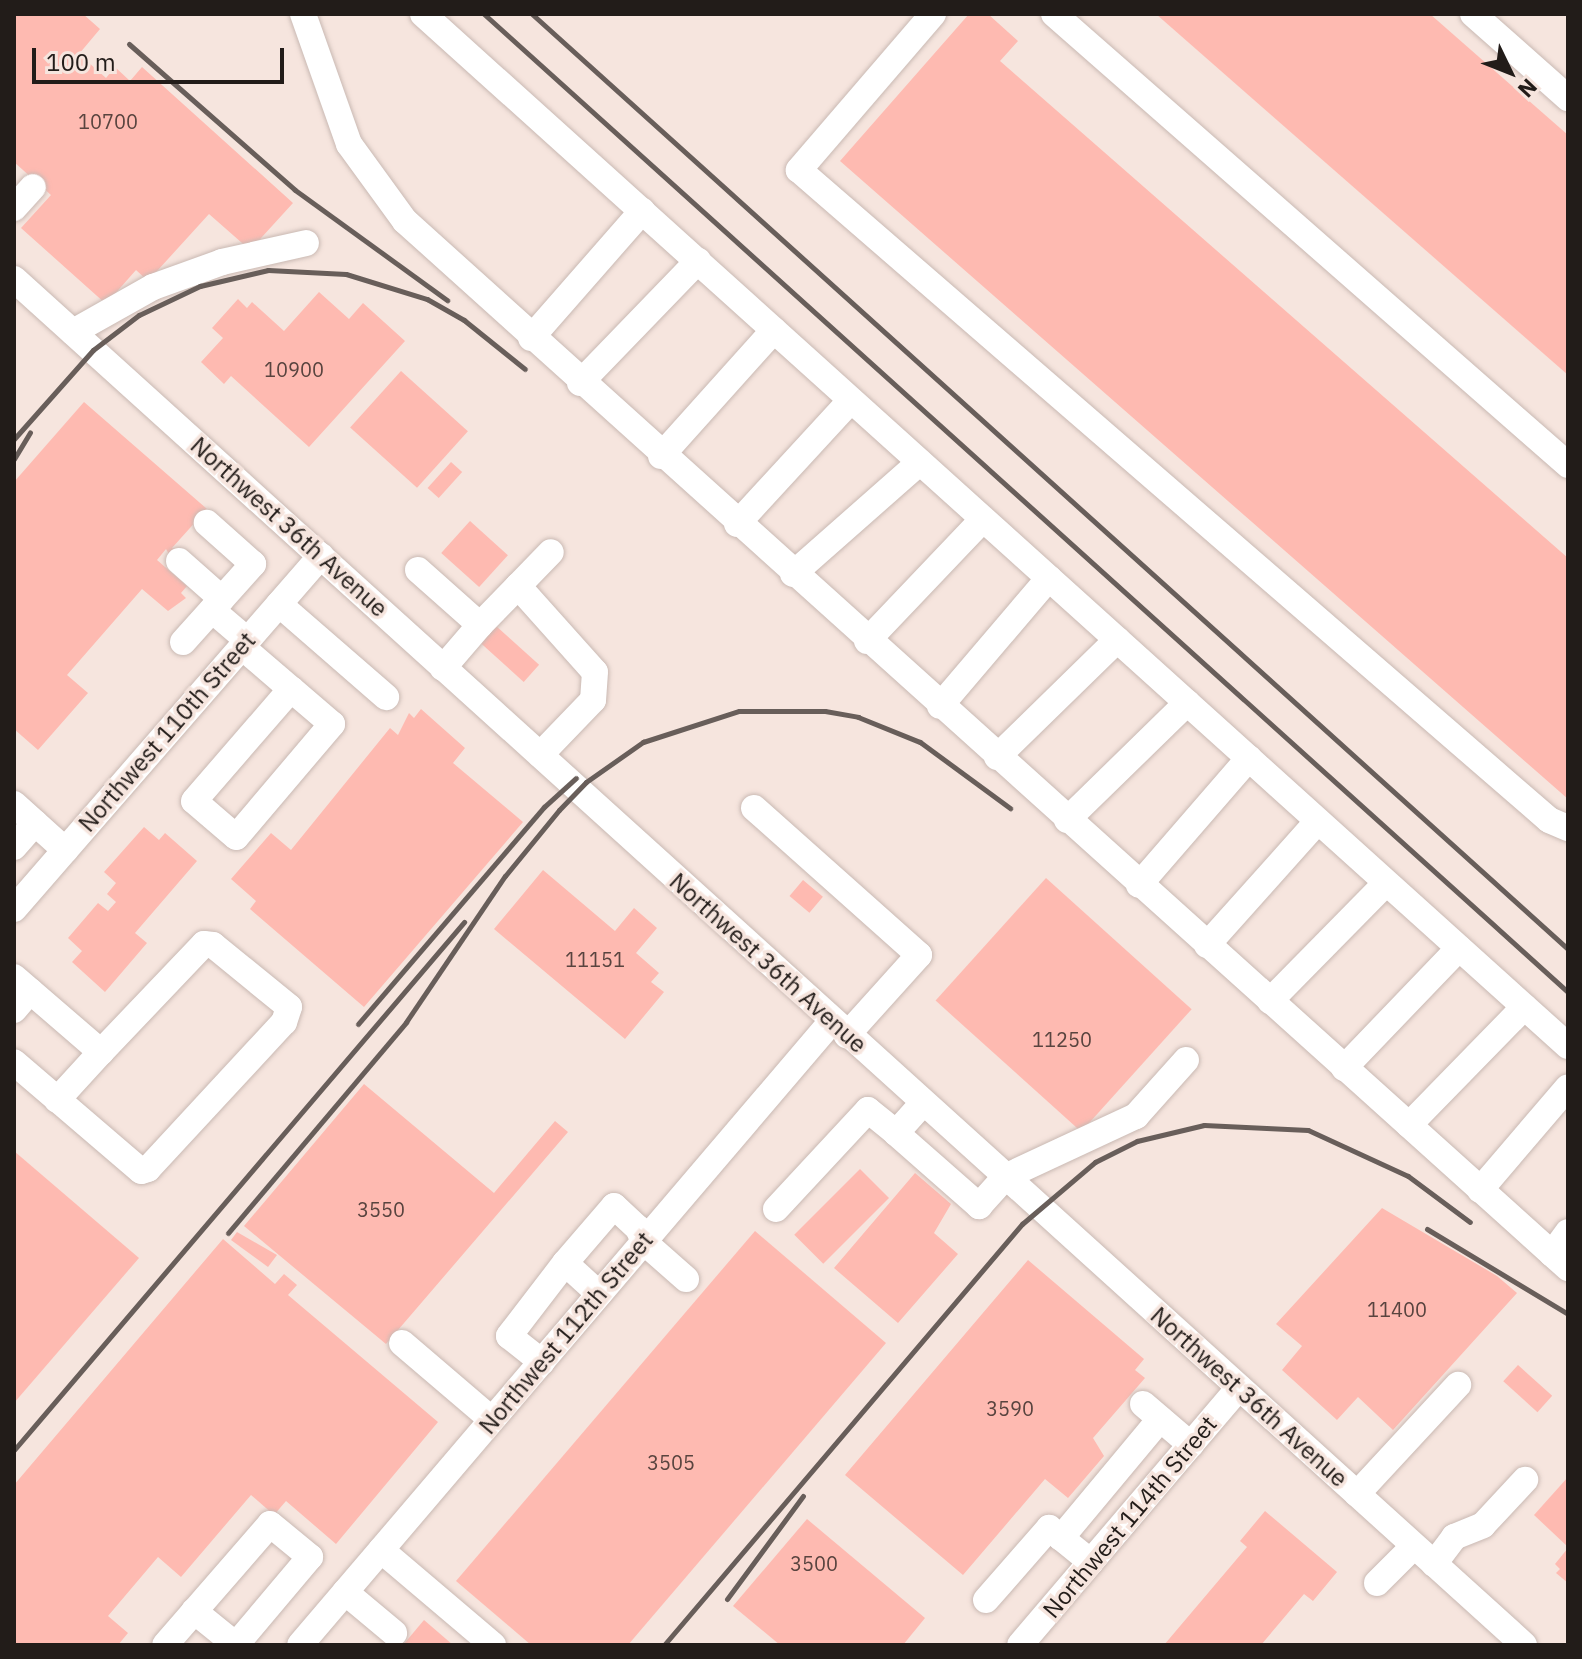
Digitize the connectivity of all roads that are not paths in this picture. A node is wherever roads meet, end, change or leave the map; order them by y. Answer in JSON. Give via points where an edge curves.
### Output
{"nodes":[{"id":1,"x":303,"y":14,"type":"edge"},
{"id":2,"x":423,"y":14,"type":"edge"},
{"id":3,"x":933,"y":14,"type":"edge"},
{"id":4,"x":1054,"y":14,"type":"edge"},
{"id":5,"x":1473,"y":14,"type":"edge"},
{"id":6,"x":1568,"y":98,"type":"edge"},
{"id":7,"x":33,"y":187,"type":"dead end"},
{"id":8,"x":14,"y":208,"type":"edge"},
{"id":9,"x":642,"y":211,"type":"junction"},
{"id":10,"x":306,"y":243,"type":"dead end"},
{"id":11,"x":698,"y":261,"type":"junction"},
{"id":12,"x":14,"y":279,"type":"edge"},
{"id":13,"x":774,"y":330,"type":"junction"},
{"id":14,"x":73,"y":332,"type":"junction"},
{"id":15,"x":531,"y":338,"type":"junction"},
{"id":16,"x":580,"y":383,"type":"junction"},
{"id":17,"x":851,"y":400,"type":"junction"},
{"id":18,"x":661,"y":456,"type":"junction"},
{"id":19,"x":920,"y":462,"type":"junction"},
{"id":20,"x":1568,"y":465,"type":"edge"},
{"id":21,"x":983,"y":519,"type":"junction"},
{"id":22,"x":207,"y":523,"type":"dead end"},
{"id":23,"x":737,"y":524,"type":"junction"},
{"id":24,"x":551,"y":552,"type":"dead end"},
{"id":25,"x":321,"y":556,"type":"junction"},
{"id":26,"x":179,"y":561,"type":"dead end"},
{"id":27,"x":418,"y":570,"type":"dead end"},
{"id":28,"x":793,"y":574,"type":"junction"},
{"id":29,"x":1049,"y":578,"type":"junction"},
{"id":30,"x":518,"y":586,"type":"junction"},
{"id":31,"x":279,"y":604,"type":"junction"},
{"id":32,"x":217,"y":605,"type":"junction"},
{"id":33,"x":480,"y":625,"type":"junction"},
{"id":34,"x":1117,"y":640,"type":"junction"},
{"id":35,"x":867,"y":641,"type":"junction"},
{"id":36,"x":183,"y":642,"type":"dead end"},
{"id":37,"x":245,"y":643,"type":"junction"},
{"id":38,"x":443,"y":668,"type":"junction"},
{"id":39,"x":291,"y":689,"type":"junction"},
{"id":40,"x":386,"y":697,"type":"dead end"},
{"id":41,"x":1187,"y":703,"type":"junction"},
{"id":42,"x":940,"y":706,"type":"junction"},
{"id":43,"x":540,"y":755,"type":"junction"},
{"id":44,"x":997,"y":757,"type":"junction"},
{"id":45,"x":1249,"y":758,"type":"junction"},
{"id":46,"x":14,"y":804,"type":"edge"},
{"id":47,"x":754,"y":808,"type":"dead end"},
{"id":48,"x":1067,"y":820,"type":"junction"},
{"id":49,"x":1318,"y":821,"type":"junction"},
{"id":50,"x":35,"y":823,"type":"junction"},
{"id":51,"x":1568,"y":828,"type":"edge"},
{"id":52,"x":14,"y":847,"type":"edge"},
{"id":53,"x":65,"y":850,"type":"junction"},
{"id":54,"x":1386,"y":883,"type":"junction"},
{"id":55,"x":1139,"y":885,"type":"junction"},
{"id":56,"x":14,"y":909,"type":"edge"},
{"id":57,"x":1207,"y":945,"type":"junction"},
{"id":58,"x":1459,"y":948,"type":"junction"},
{"id":59,"x":19,"y":992,"type":"edge"},
{"id":60,"x":1270,"y":1001,"type":"junction"},
{"id":61,"x":1524,"y":1007,"type":"junction"},
{"id":62,"x":840,"y":1028,"type":"junction"},
{"id":63,"x":1568,"y":1046,"type":"edge"},
{"id":64,"x":101,"y":1052,"type":"junction"},
{"id":65,"x":1186,"y":1060,"type":"dead end"},
{"id":66,"x":14,"y":1062,"type":"edge"},
{"id":67,"x":1344,"y":1068,"type":"junction"},
{"id":68,"x":1568,"y":1087,"type":"edge"},
{"id":69,"x":57,"y":1100,"type":"junction"},
{"id":70,"x":923,"y":1103,"type":"junction"},
{"id":71,"x":1409,"y":1125,"type":"junction"},
{"id":72,"x":896,"y":1133,"type":"junction"},
{"id":73,"x":1005,"y":1177,"type":"junction"},
{"id":74,"x":1480,"y":1190,"type":"junction"},
{"id":75,"x":776,"y":1209,"type":"dead end"},
{"id":76,"x":1568,"y":1232,"type":"edge"},
{"id":77,"x":644,"y":1242,"type":"junction"},
{"id":78,"x":1560,"y":1261,"type":"edge"},
{"id":79,"x":565,"y":1263,"type":"junction"},
{"id":80,"x":686,"y":1279,"type":"dead end"},
{"id":81,"x":599,"y":1294,"type":"junction"},
{"id":82,"x":402,"y":1343,"type":"dead end"},
{"id":83,"x":542,"y":1362,"type":"junction"},
{"id":84,"x":1458,"y":1385,"type":"dead end"},
{"id":85,"x":1239,"y":1388,"type":"junction"},
{"id":86,"x":492,"y":1420,"type":"junction"},
{"id":87,"x":1191,"y":1445,"type":"junction"},
{"id":88,"x":1525,"y":1480,"type":"dead end"},
{"id":89,"x":1357,"y":1494,"type":"junction"},
{"id":90,"x":1061,"y":1538,"type":"junction"},
{"id":91,"x":381,"y":1550,"type":"junction"},
{"id":92,"x":1424,"y":1555,"type":"junction"},
{"id":93,"x":1091,"y":1562,"type":"junction"},
{"id":94,"x":1377,"y":1583,"type":"dead end"},
{"id":95,"x":345,"y":1592,"type":"junction"},
{"id":96,"x":986,"y":1600,"type":"dead end"},
{"id":97,"x":194,"y":1611,"type":"junction"},
{"id":98,"x":394,"y":1633,"type":"dead end"},
{"id":99,"x":165,"y":1645,"type":"edge"},
{"id":100,"x":236,"y":1645,"type":"edge"},
{"id":101,"x":300,"y":1645,"type":"edge"},
{"id":102,"x":493,"y":1645,"type":"edge"},
{"id":103,"x":1020,"y":1645,"type":"edge"},
{"id":104,"x":1524,"y":1645,"type":"edge"}],
"edges":[{"from":1,"to":15,"type":"street","via":[[349,144],[405,221]]},
{"from":2,"to":9,"type":"street"},
{"from":3,"to":51,"type":"street","via":[[799,170],[1549,820]]},
{"from":4,"to":20,"type":"street"},
{"from":5,"to":6,"type":"street"},
{"from":7,"to":8,"type":"street"},
{"from":9,"to":11,"type":"street"},
{"from":9,"to":15,"type":"street"},
{"from":10,"to":14,"type":"street","via":[[222,262],[153,287]]},
{"from":11,"to":13,"type":"street"},
{"from":11,"to":16,"type":"street"},
{"from":12,"to":14,"type":"street","name":"Northwest 36th Avenue"},
{"from":13,"to":17,"type":"street"},
{"from":13,"to":18,"type":"street"},
{"from":14,"to":25,"type":"street","name":"Northwest 36th Avenue"},
{"from":15,"to":16,"type":"street"},
{"from":16,"to":18,"type":"street"},
{"from":17,"to":19,"type":"street"},
{"from":17,"to":23,"type":"street"},
{"from":18,"to":23,"type":"street"},
{"from":19,"to":21,"type":"street"},
{"from":19,"to":28,"type":"street"},
{"from":21,"to":29,"type":"street"},
{"from":21,"to":35,"type":"street"},
{"from":22,"to":32,"type":"street","via":[[253,564]]},
{"from":23,"to":28,"type":"street"},
{"from":24,"to":30,"type":"street"},
{"from":25,"to":31,"type":"street","name":"Northwest 110th Street"},
{"from":25,"to":38,"type":"street","name":"Northwest 36th Avenue"},
{"from":26,"to":32,"type":"street"},
{"from":27,"to":33,"type":"street"},
{"from":28,"to":35,"type":"street"},
{"from":29,"to":34,"type":"street"},
{"from":29,"to":42,"type":"street"},
{"from":30,"to":33,"type":"street"},
{"from":30,"to":43,"type":"street","via":[[595,672],[593,700]]},
{"from":31,"to":37,"type":"street","name":"Northwest 110th Street"},
{"from":31,"to":40,"type":"street"},
{"from":32,"to":36,"type":"street"},
{"from":32,"to":37,"type":"street"},
{"from":33,"to":38,"type":"street"},
{"from":34,"to":41,"type":"street"},
{"from":34,"to":44,"type":"street"},
{"from":35,"to":42,"type":"street"},
{"from":37,"to":39,"type":"street"},
{"from":37,"to":53,"type":"street","name":"Northwest 110th Street"},
{"from":38,"to":43,"type":"street","name":"Northwest 36th Avenue"},
{"from":39,"to":39,"type":"street","via":[[332,724],[236,837],[194,801]]},
{"from":41,"to":45,"type":"street"},
{"from":41,"to":48,"type":"street"},
{"from":42,"to":44,"type":"street"},
{"from":43,"to":62,"type":"street","name":"Northwest 36th Avenue"},
{"from":44,"to":48,"type":"street"},
{"from":45,"to":49,"type":"street"},
{"from":45,"to":55,"type":"street"},
{"from":46,"to":50,"type":"street"},
{"from":47,"to":62,"type":"street","name":"Northwest 112th Street","via":[[919,955]]},
{"from":48,"to":55,"type":"street"},
{"from":49,"to":54,"type":"street"},
{"from":49,"to":57,"type":"street"},
{"from":50,"to":52,"type":"street"},
{"from":50,"to":53,"type":"street"},
{"from":53,"to":56,"type":"street","name":"Northwest 110th Street"},
{"from":54,"to":58,"type":"street"},
{"from":54,"to":60,"type":"street"},
{"from":55,"to":57,"type":"street"},
{"from":57,"to":60,"type":"street"},
{"from":58,"to":61,"type":"street"},
{"from":58,"to":67,"type":"street"},
{"from":59,"to":64,"type":"street"},
{"from":60,"to":67,"type":"street"},
{"from":61,"to":63,"type":"street"},
{"from":61,"to":71,"type":"street"},
{"from":62,"to":70,"type":"street","name":"Northwest 36th Avenue"},
{"from":62,"to":77,"type":"street","name":"Northwest 112th Street"},
{"from":64,"to":69,"type":"street"},
{"from":64,"to":69,"type":"street","via":[[204,944],[213,945],[289,1007],[284,1022],[148,1169],[135,1168]]},
{"from":65,"to":73,"type":"street","via":[[1136,1116]]},
{"from":66,"to":69,"type":"street"},
{"from":67,"to":71,"type":"street"},
{"from":68,"to":74,"type":"street"},
{"from":70,"to":72,"type":"street"},
{"from":70,"to":73,"type":"street","name":"Northwest 36th Avenue"},
{"from":71,"to":74,"type":"street"},
{"from":72,"to":73,"type":"street","via":[[979,1206]]},
{"from":72,"to":75,"type":"street","via":[[868,1110]]},
{"from":73,"to":85,"type":"street","name":"Northwest 36th Avenue"},
{"from":74,"to":78,"type":"street"},
{"from":76,"to":78,"type":"street"},
{"from":77,"to":79,"type":"street","via":[[638,1228],[614,1206]]},
{"from":77,"to":80,"type":"street"},
{"from":77,"to":81,"type":"street","name":"Northwest 112th Street"},
{"from":79,"to":81,"type":"street"},
{"from":79,"to":83,"type":"street","via":[[509,1336]]},
{"from":81,"to":83,"type":"street","name":"Northwest 112th Street"},
{"from":82,"to":86,"type":"street"},
{"from":83,"to":86,"type":"street","name":"Northwest 112th Street"},
{"from":84,"to":89,"type":"street"},
{"from":85,"to":87,"type":"street","name":"Northwest 114th Street"},
{"from":85,"to":89,"type":"street","name":"Northwest 36th Avenue"},
{"from":86,"to":91,"type":"street","name":"Northwest 112th Street"},
{"from":87,"to":90,"type":"street","via":[[1152,1412]]},
{"from":87,"to":93,"type":"street","name":"Northwest 114th Street"},
{"from":88,"to":92,"type":"street","via":[[1483,1525]]},
{"from":89,"to":92,"type":"street","name":"Northwest 36th Avenue"},
{"from":90,"to":93,"type":"street"},
{"from":90,"to":96,"type":"street","via":[[1049,1528]]},
{"from":91,"to":95,"type":"street","name":"Northwest 112th Street"},
{"from":91,"to":102,"type":"street"},
{"from":92,"to":94,"type":"street"},
{"from":92,"to":104,"type":"street","name":"Northwest 36th Avenue"},
{"from":93,"to":103,"type":"street","name":"Northwest 114th Street"},
{"from":95,"to":98,"type":"street"},
{"from":95,"to":101,"type":"street","name":"Northwest 112th Street"},
{"from":97,"to":99,"type":"street"},
{"from":97,"to":100,"type":"street"},
{"from":97,"to":100,"type":"street","via":[[270,1524],[310,1557]]}]}
